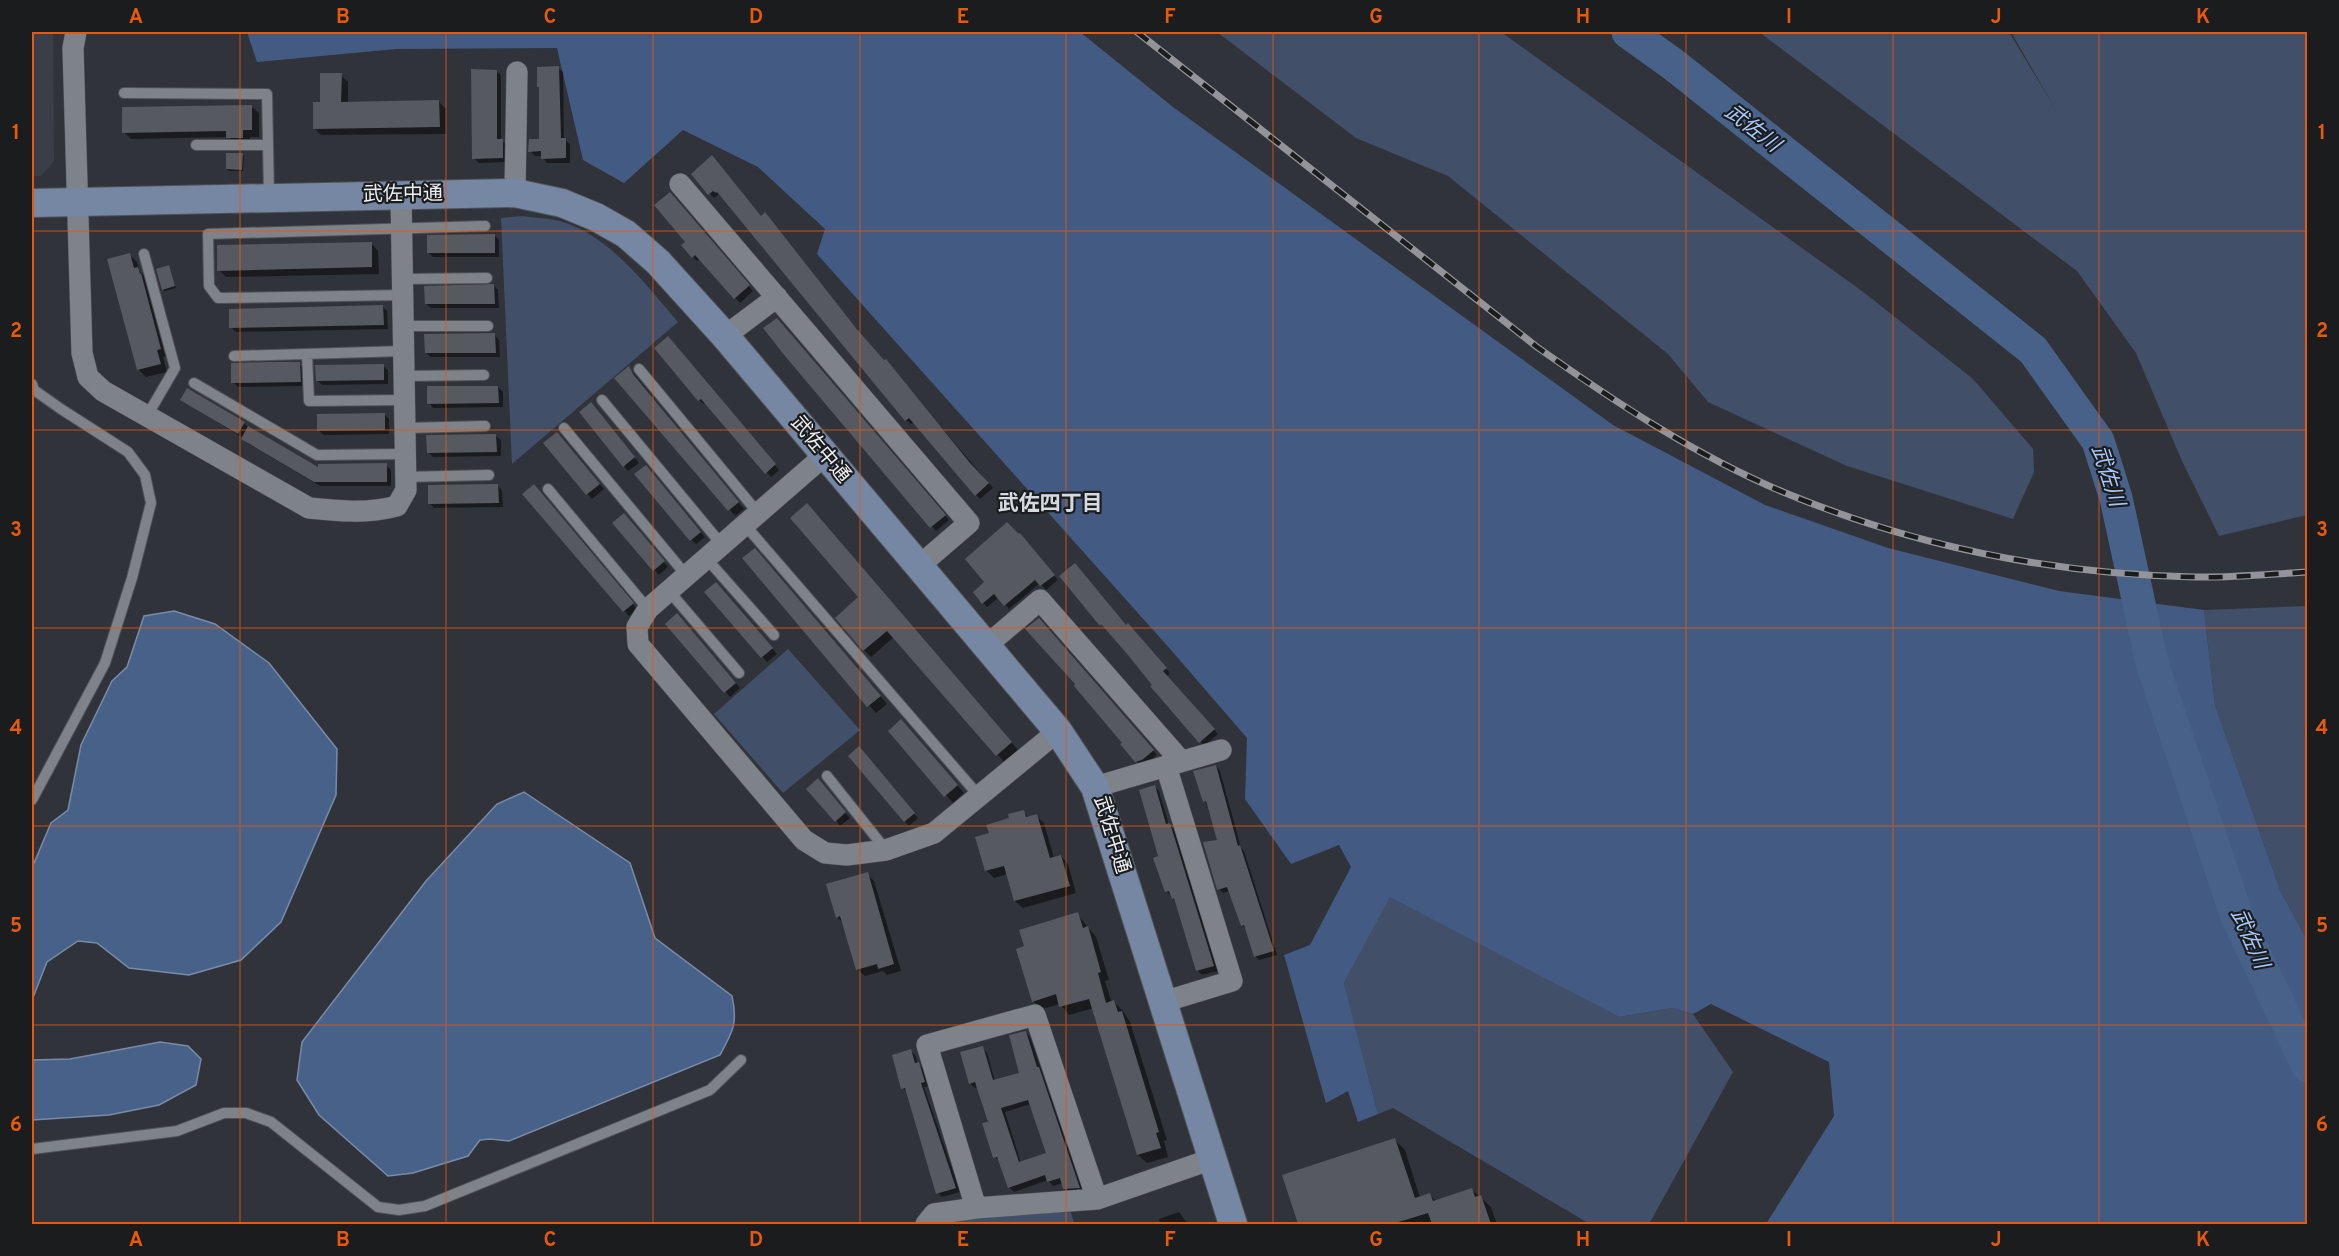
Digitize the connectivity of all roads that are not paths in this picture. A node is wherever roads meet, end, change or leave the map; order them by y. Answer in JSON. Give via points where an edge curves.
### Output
{"nodes":[{"id":1,"x":76,"y":32,"type":"edge"},
{"id":2,"x":517,"y":72,"type":"dead end"},
{"id":3,"x":124,"y":93,"type":"dead end"},
{"id":4,"x":196,"y":145,"type":"dead end"},
{"id":5,"x":268,"y":145,"type":"junction"},
{"id":6,"x":680,"y":184,"type":"dead end"},
{"id":7,"x":515,"y":193,"type":"junction"},
{"id":8,"x":401,"y":195,"type":"junction"},
{"id":9,"x":269,"y":198,"type":"junction"},
{"id":10,"x":78,"y":202,"type":"junction"},
{"id":11,"x":32,"y":203,"type":"edge"},
{"id":12,"x":485,"y":226,"type":"dead end"},
{"id":13,"x":402,"y":229,"type":"junction"},
{"id":14,"x":144,"y":254,"type":"dead end"},
{"id":15,"x":487,"y":278,"type":"dead end"},
{"id":16,"x":403,"y":287,"type":"junction"},
{"id":17,"x":777,"y":297,"type":"junction"},
{"id":18,"x":403,"y":326,"type":"junction"},
{"id":19,"x":488,"y":326,"type":"dead end"},
{"id":20,"x":725,"y":336,"type":"junction"},
{"id":21,"x":404,"y":351,"type":"junction"},
{"id":22,"x":307,"y":354,"type":"junction"},
{"id":23,"x":234,"y":356,"type":"dead end"},
{"id":24,"x":639,"y":369,"type":"dead end"},
{"id":25,"x":484,"y":375,"type":"dead end"},
{"id":26,"x":404,"y":376,"type":"junction"},
{"id":27,"x":194,"y":383,"type":"dead end"},
{"id":28,"x":32,"y":384,"type":"edge"},
{"id":29,"x":404,"y":400,"type":"junction"},
{"id":30,"x":602,"y":400,"type":"dead end"},
{"id":31,"x":147,"y":416,"type":"junction"},
{"id":32,"x":485,"y":426,"type":"dead end"},
{"id":33,"x":405,"y":428,"type":"junction"},
{"id":34,"x":564,"y":428,"type":"dead end"},
{"id":35,"x":405,"y":454,"type":"junction"},
{"id":36,"x":825,"y":455,"type":"junction"},
{"id":37,"x":489,"y":475,"type":"dead end"},
{"id":38,"x":405,"y":477,"type":"junction"},
{"id":39,"x":548,"y":489,"type":"dead end"},
{"id":40,"x":752,"y":519,"type":"junction"},
{"id":41,"x":714,"y":551,"type":"junction"},
{"id":42,"x":919,"y":566,"type":"junction"},
{"id":43,"x":686,"y":576,"type":"junction"},
{"id":44,"x":669,"y":591,"type":"junction"},
{"id":45,"x":648,"y":609,"type":"junction"},
{"id":46,"x":774,"y":635,"type":"dead end"},
{"id":47,"x":986,"y":646,"type":"junction"},
{"id":48,"x":739,"y":673,"type":"dead end"},
{"id":49,"x":1058,"y":731,"type":"junction"},
{"id":50,"x":1221,"y":750,"type":"dead end"},
{"id":51,"x":1173,"y":764,"type":"junction"},
{"id":52,"x":827,"y":776,"type":"dead end"},
{"id":53,"x":1095,"y":786,"type":"junction"},
{"id":54,"x":979,"y":796,"type":"junction"},
{"id":55,"x":32,"y":800,"type":"edge"},
{"id":56,"x":886,"y":849,"type":"junction"},
{"id":57,"x":1163,"y":1002,"type":"junction"},
{"id":58,"x":741,"y":1060,"type":"dead end"},
{"id":59,"x":32,"y":1149,"type":"edge"},
{"id":60,"x":1212,"y":1159,"type":"junction"},
{"id":61,"x":1097,"y":1199,"type":"junction"},
{"id":62,"x":976,"y":1208,"type":"junction"},
{"id":63,"x":926,"y":1224,"type":"edge"},
{"id":64,"x":1233,"y":1224,"type":"edge"}],
"edges":[{"from":1,"to":10,"type":"street","via":[[73,48]]},
{"from":2,"to":7,"type":"street"},
{"from":3,"to":5,"type":"lane","via":[[267,93]]},
{"from":4,"to":5,"type":"lane"},
{"from":5,"to":9,"type":"lane"},
{"from":6,"to":17,"type":"street"},
{"from":7,"to":8,"type":"street","name":"武佐中通"},
{"from":7,"to":20,"type":"street","name":"武佐中通","via":[[562,203],[626,234],[658,262]]},
{"from":8,"to":9,"type":"street","name":"武佐中通"},
{"from":8,"to":13,"type":"street"},
{"from":9,"to":10,"type":"street","name":"武佐中通"},
{"from":10,"to":11,"type":"street","name":"武佐中通"},
{"from":10,"to":31,"type":"street","via":[[82,353],[88,376],[103,391]]},
{"from":12,"to":13,"type":"lane"},
{"from":13,"to":16,"type":"street"},
{"from":13,"to":16,"type":"lane","via":[[208,234],[209,286],[218,298]]},
{"from":14,"to":31,"type":"lane","via":[[175,368]]},
{"from":15,"to":16,"type":"lane"},
{"from":16,"to":18,"type":"street"},
{"from":17,"to":20,"type":"street"},
{"from":17,"to":42,"type":"street","via":[[969,523]]},
{"from":18,"to":19,"type":"lane"},
{"from":18,"to":21,"type":"street"},
{"from":20,"to":36,"type":"street","name":"武佐中通"},
{"from":21,"to":22,"type":"lane"},
{"from":21,"to":26,"type":"street"},
{"from":22,"to":23,"type":"lane"},
{"from":22,"to":29,"type":"lane","via":[[309,401]]},
{"from":24,"to":40,"type":"lane"},
{"from":25,"to":26,"type":"lane"},
{"from":26,"to":29,"type":"street"},
{"from":27,"to":35,"type":"lane","via":[[317,456]]},
{"from":28,"to":55,"type":"lane","via":[[34,390],[128,452],[145,475],[151,503],[105,663]]},
{"from":29,"to":33,"type":"street"},
{"from":30,"to":41,"type":"lane"},
{"from":31,"to":38,"type":"street","via":[[309,508],[380,511],[397,506],[406,490]]},
{"from":32,"to":33,"type":"lane"},
{"from":33,"to":35,"type":"street"},
{"from":34,"to":43,"type":"lane"},
{"from":35,"to":38,"type":"street"},
{"from":36,"to":40,"type":"street"},
{"from":36,"to":42,"type":"street","name":"武佐中通"},
{"from":37,"to":38,"type":"lane"},
{"from":39,"to":45,"type":"lane"},
{"from":40,"to":41,"type":"street"},
{"from":40,"to":54,"type":"lane"},
{"from":41,"to":43,"type":"street"},
{"from":41,"to":46,"type":"lane"},
{"from":42,"to":47,"type":"street","name":"武佐中通"},
{"from":43,"to":44,"type":"street"},
{"from":44,"to":45,"type":"street"},
{"from":44,"to":48,"type":"lane"},
{"from":45,"to":56,"type":"street","via":[[636,627],[638,644],[804,840],[825,853],[847,855]]},
{"from":47,"to":49,"type":"street","name":"武佐中通"},
{"from":47,"to":51,"type":"street","via":[[1040,600]]},
{"from":49,"to":53,"type":"street","name":"武佐中通"},
{"from":49,"to":54,"type":"street"},
{"from":50,"to":51,"type":"street"},
{"from":51,"to":53,"type":"street"},
{"from":51,"to":57,"type":"street","via":[[1232,981]]},
{"from":52,"to":56,"type":"lane"},
{"from":53,"to":57,"type":"street","name":"武佐中通"},
{"from":54,"to":56,"type":"street","via":[[934,833]]},
{"from":57,"to":60,"type":"street","name":"武佐中通"},
{"from":58,"to":59,"type":"lane","via":[[710,1090],[425,1206],[399,1210],[378,1207],[271,1122],[246,1113],[224,1113],[177,1131]]},
{"from":60,"to":61,"type":"street"},
{"from":60,"to":64,"type":"street","name":"武佐中通"},
{"from":61,"to":62,"type":"street"},
{"from":61,"to":62,"type":"street","via":[[1035,1015],[927,1045]]},
{"from":62,"to":63,"type":"street","via":[[934,1214]]}]}
